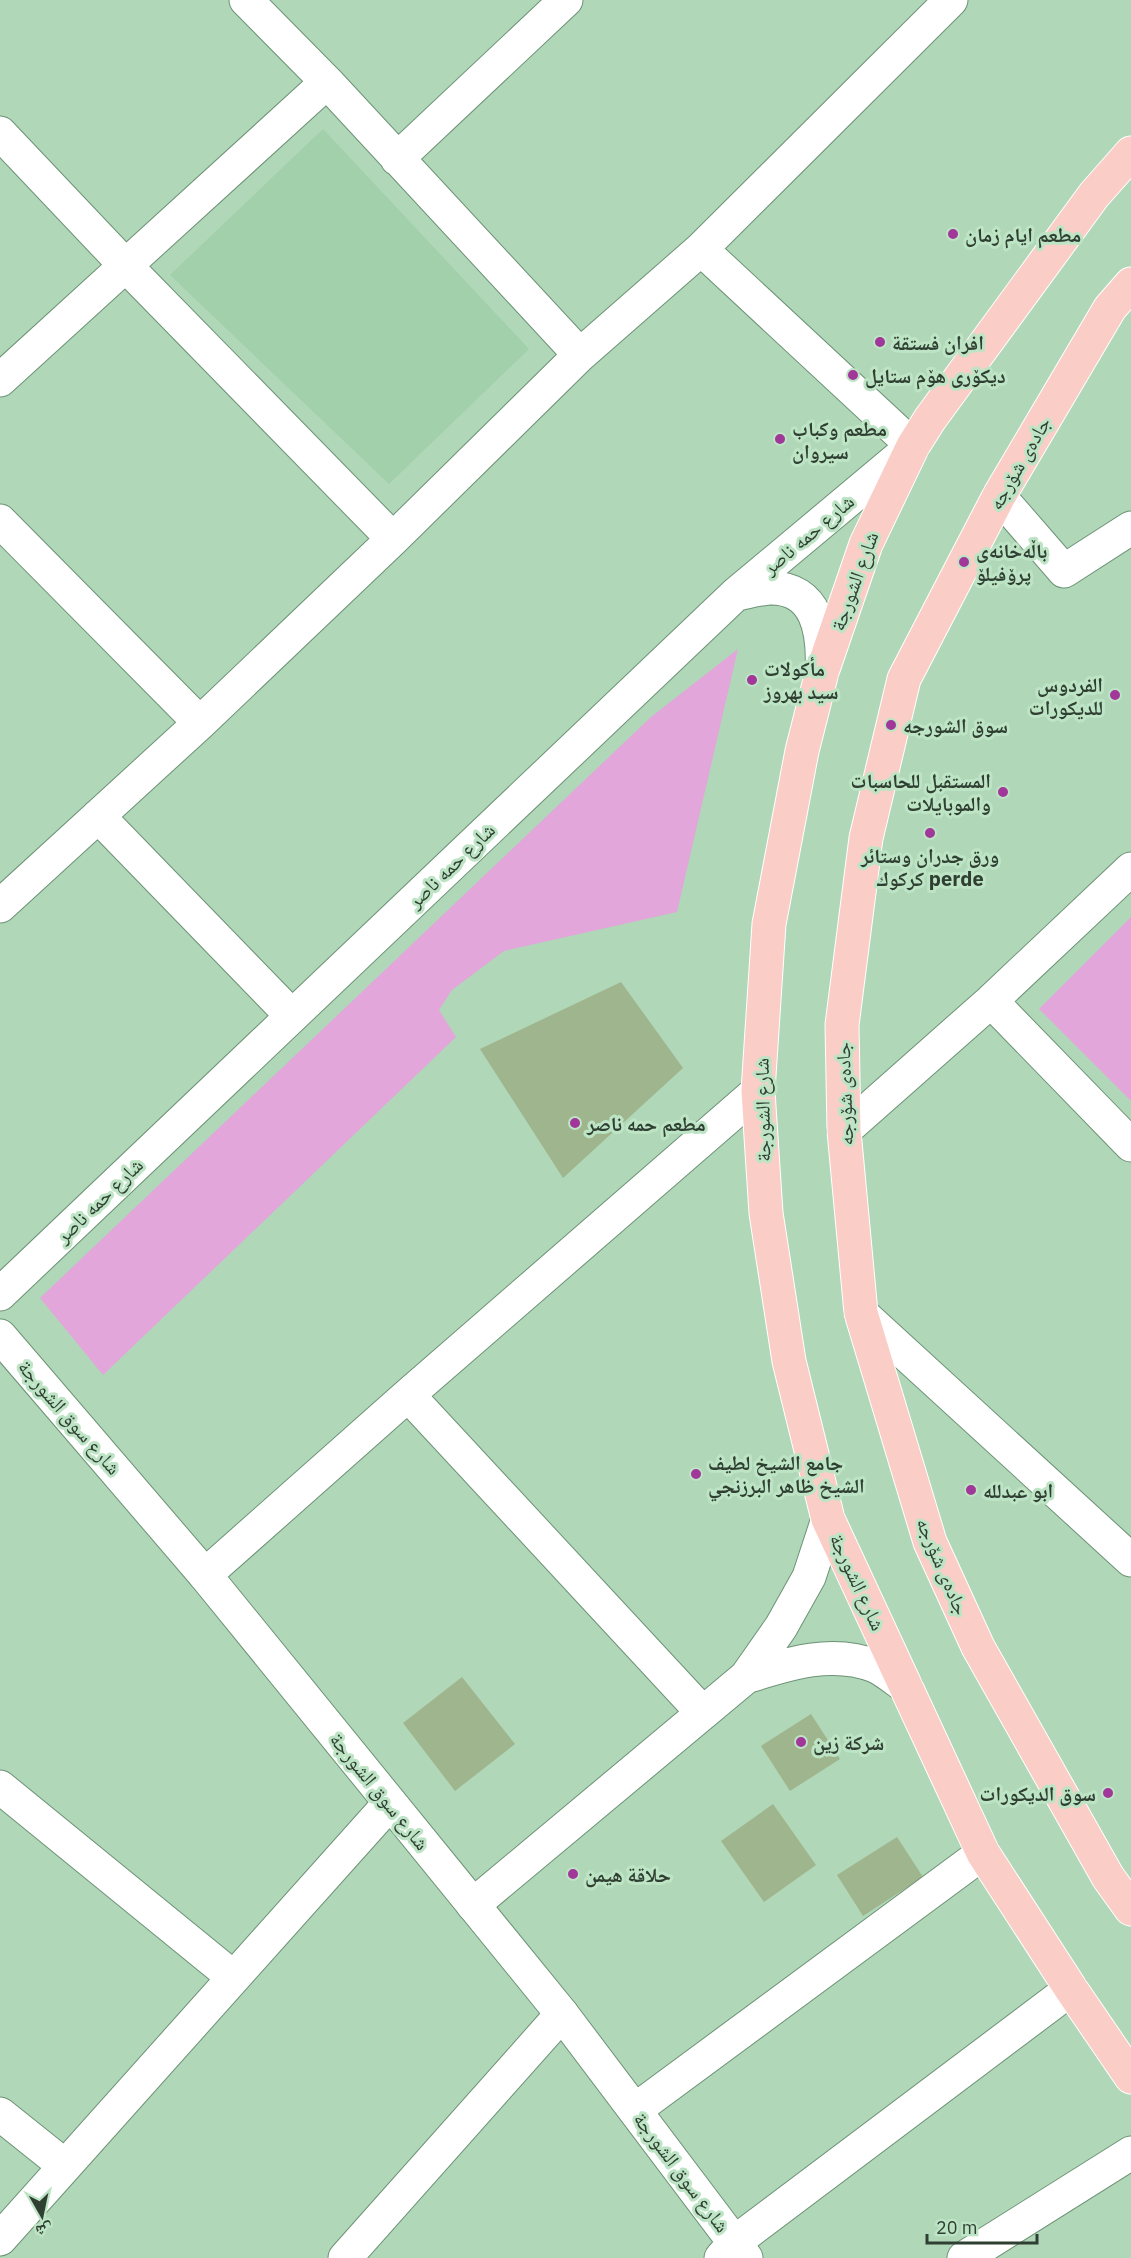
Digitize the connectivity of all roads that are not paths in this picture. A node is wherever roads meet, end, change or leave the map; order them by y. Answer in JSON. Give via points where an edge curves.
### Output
{"nodes":[{"id":1,"x":246,"y":0,"type":"edge"},
{"id":2,"x":566,"y":0,"type":"edge"},
{"id":3,"x":951,"y":0,"type":"edge"},
{"id":4,"x":327,"y":82,"type":"junction"},
{"id":5,"x":0,"y":133,"type":"edge"},
{"id":6,"x":1131,"y":153,"type":"edge"},
{"id":7,"x":397,"y":159,"type":"junction"},
{"id":8,"x":701,"y":249,"type":"junction"},
{"id":9,"x":126,"y":266,"type":"junction"},
{"id":10,"x":1131,"y":284,"type":"edge"},
{"id":11,"x":580,"y":355,"type":"junction"},
{"id":12,"x":0,"y":380,"type":"edge"},
{"id":13,"x":913,"y":446,"type":"junction"},
{"id":14,"x":999,"y":496,"type":"junction"},
{"id":15,"x":1131,"y":528,"type":"edge"},
{"id":16,"x":393,"y":539,"type":"junction"},
{"id":17,"x":6,"y":541,"type":"edge"},
{"id":18,"x":736,"y":594,"type":"junction"},
{"id":19,"x":822,"y":672,"type":"junction"},
{"id":20,"x":200,"y":723,"type":"junction"},
{"id":21,"x":98,"y":816,"type":"junction"},
{"id":22,"x":1131,"y":869,"type":"edge"},
{"id":23,"x":0,"y":906,"type":"edge"},
{"id":24,"x":991,"y":1001,"type":"junction"},
{"id":25,"x":292,"y":1016,"type":"junction"},
{"id":26,"x":758,"y":1091,"type":"junction"},
{"id":27,"x":844,"y":1131,"type":"junction"},
{"id":28,"x":1131,"y":1145,"type":"edge"},
{"id":29,"x":0,"y":1294,"type":"edge"},
{"id":30,"x":861,"y":1313,"type":"junction"},
{"id":31,"x":0,"y":1336,"type":"edge"},
{"id":32,"x":408,"y":1395,"type":"junction"},
{"id":33,"x":828,"y":1519,"type":"junction"},
{"id":34,"x":1131,"y":1560,"type":"edge"},
{"id":35,"x":205,"y":1575,"type":"junction"},
{"id":36,"x":746,"y":1677,"type":"junction"},
{"id":37,"x":906,"y":1687,"type":"junction"},
{"id":38,"x":703,"y":1713,"type":"junction"},
{"id":39,"x":0,"y":1787,"type":"edge"},
{"id":40,"x":390,"y":1803,"type":"junction"},
{"id":41,"x":983,"y":1853,"type":"junction"},
{"id":42,"x":473,"y":1905,"type":"junction"},
{"id":43,"x":1131,"y":1910,"type":"edge"},
{"id":44,"x":233,"y":1977,"type":"junction"},
{"id":45,"x":1071,"y":1989,"type":"junction"},
{"id":46,"x":562,"y":2014,"type":"junction"},
{"id":47,"x":1131,"y":2078,"type":"edge"},
{"id":48,"x":635,"y":2110,"type":"junction"},
{"id":49,"x":0,"y":2114,"type":"edge"},
{"id":50,"x":1131,"y":2153,"type":"edge"},
{"id":51,"x":65,"y":2166,"type":"junction"},
{"id":52,"x":0,"y":2239,"type":"edge"},
{"id":53,"x":734,"y":2253,"type":"edge"},
{"id":54,"x":345,"y":2258,"type":"edge"},
{"id":55,"x":964,"y":2258,"type":"edge"}],
"edges":[{"from":1,"to":4,"type":"street"},
{"from":2,"to":7,"type":"street"},
{"from":3,"to":8,"type":"street"},
{"from":4,"to":7,"type":"street"},
{"from":4,"to":9,"type":"street"},
{"from":5,"to":9,"type":"street"},
{"from":6,"to":13,"type":"main road","name":"شارع الشورجة","via":[[1094,195]]},
{"from":7,"to":11,"type":"street"},
{"from":8,"to":11,"type":"street"},
{"from":8,"to":13,"type":"street"},
{"from":9,"to":12,"type":"street"},
{"from":9,"to":16,"type":"street"},
{"from":10,"to":14,"type":"main road","name":"جادەی شۆرجە","via":[[1110,309]]},
{"from":11,"to":16,"type":"street"},
{"from":13,"to":18,"type":"street","name":"شارع حمه ناصر"},
{"from":13,"to":19,"type":"main road","name":"شارع الشورجة","via":[[866,544]]},
{"from":14,"to":15,"type":"street","via":[[1064,572]]},
{"from":14,"to":27,"type":"main road","name":"جادەی شۆرجە","via":[[904,680],[866,838],[842,1024]]},
{"from":16,"to":20,"type":"street"},
{"from":17,"to":20,"type":"street"},
{"from":18,"to":19,"type":"street","via":[[780,589],[805,601],[816,616],[821,634]]},
{"from":18,"to":25,"type":"street","name":"شارع حمه ناصر"},
{"from":19,"to":26,"type":"main road","name":"شارع الشورجة","via":[[802,751],[769,924]]},
{"from":20,"to":21,"type":"street"},
{"from":21,"to":23,"type":"street"},
{"from":21,"to":25,"type":"street"},
{"from":22,"to":24,"type":"street"},
{"from":24,"to":27,"type":"street"},
{"from":24,"to":28,"type":"street"},
{"from":25,"to":29,"type":"street","name":"شارع حمه ناصر"},
{"from":26,"to":32,"type":"street"},
{"from":26,"to":33,"type":"main road","name":"شارع الشورجة","via":[[766,1213],[789,1362]]},
{"from":27,"to":30,"type":"main road","name":"جادەی شۆرجە"},
{"from":30,"to":34,"type":"street"},
{"from":30,"to":43,"type":"main road","name":"جادەی شۆرجە","via":[[930,1542],[978,1647],[1108,1877]]},
{"from":31,"to":35,"type":"street","name":"شارع سوق الشورجة"},
{"from":32,"to":35,"type":"street"},
{"from":32,"to":38,"type":"street"},
{"from":33,"to":36,"type":"street","via":[[809,1577]]},
{"from":33,"to":37,"type":"main road","name":"شارع الشورجة"},
{"from":35,"to":40,"type":"street","name":"شارع سوق الشورجة"},
{"from":36,"to":37,"type":"street","via":[[798,1660],[845,1659],[876,1666]]},
{"from":36,"to":38,"type":"street"},
{"from":37,"to":41,"type":"main road","name":"شارع الشورجة"},
{"from":38,"to":42,"type":"street"},
{"from":39,"to":44,"type":"street"},
{"from":40,"to":42,"type":"street","name":"شارع سوق الشورجة"},
{"from":40,"to":44,"type":"street"},
{"from":41,"to":45,"type":"main road","name":"شارع الشورجة"},
{"from":41,"to":48,"type":"street"},
{"from":42,"to":46,"type":"street","name":"شارع سوق الشورجة"},
{"from":44,"to":51,"type":"street"},
{"from":45,"to":47,"type":"main road","name":"شارع الشورجة"},
{"from":45,"to":53,"type":"street"},
{"from":46,"to":48,"type":"street","name":"شارع سوق الشورجة"},
{"from":46,"to":54,"type":"street"},
{"from":48,"to":53,"type":"street","name":"شارع سوق الشورجة"},
{"from":49,"to":51,"type":"street"},
{"from":50,"to":55,"type":"street"},
{"from":51,"to":52,"type":"street"}]}
